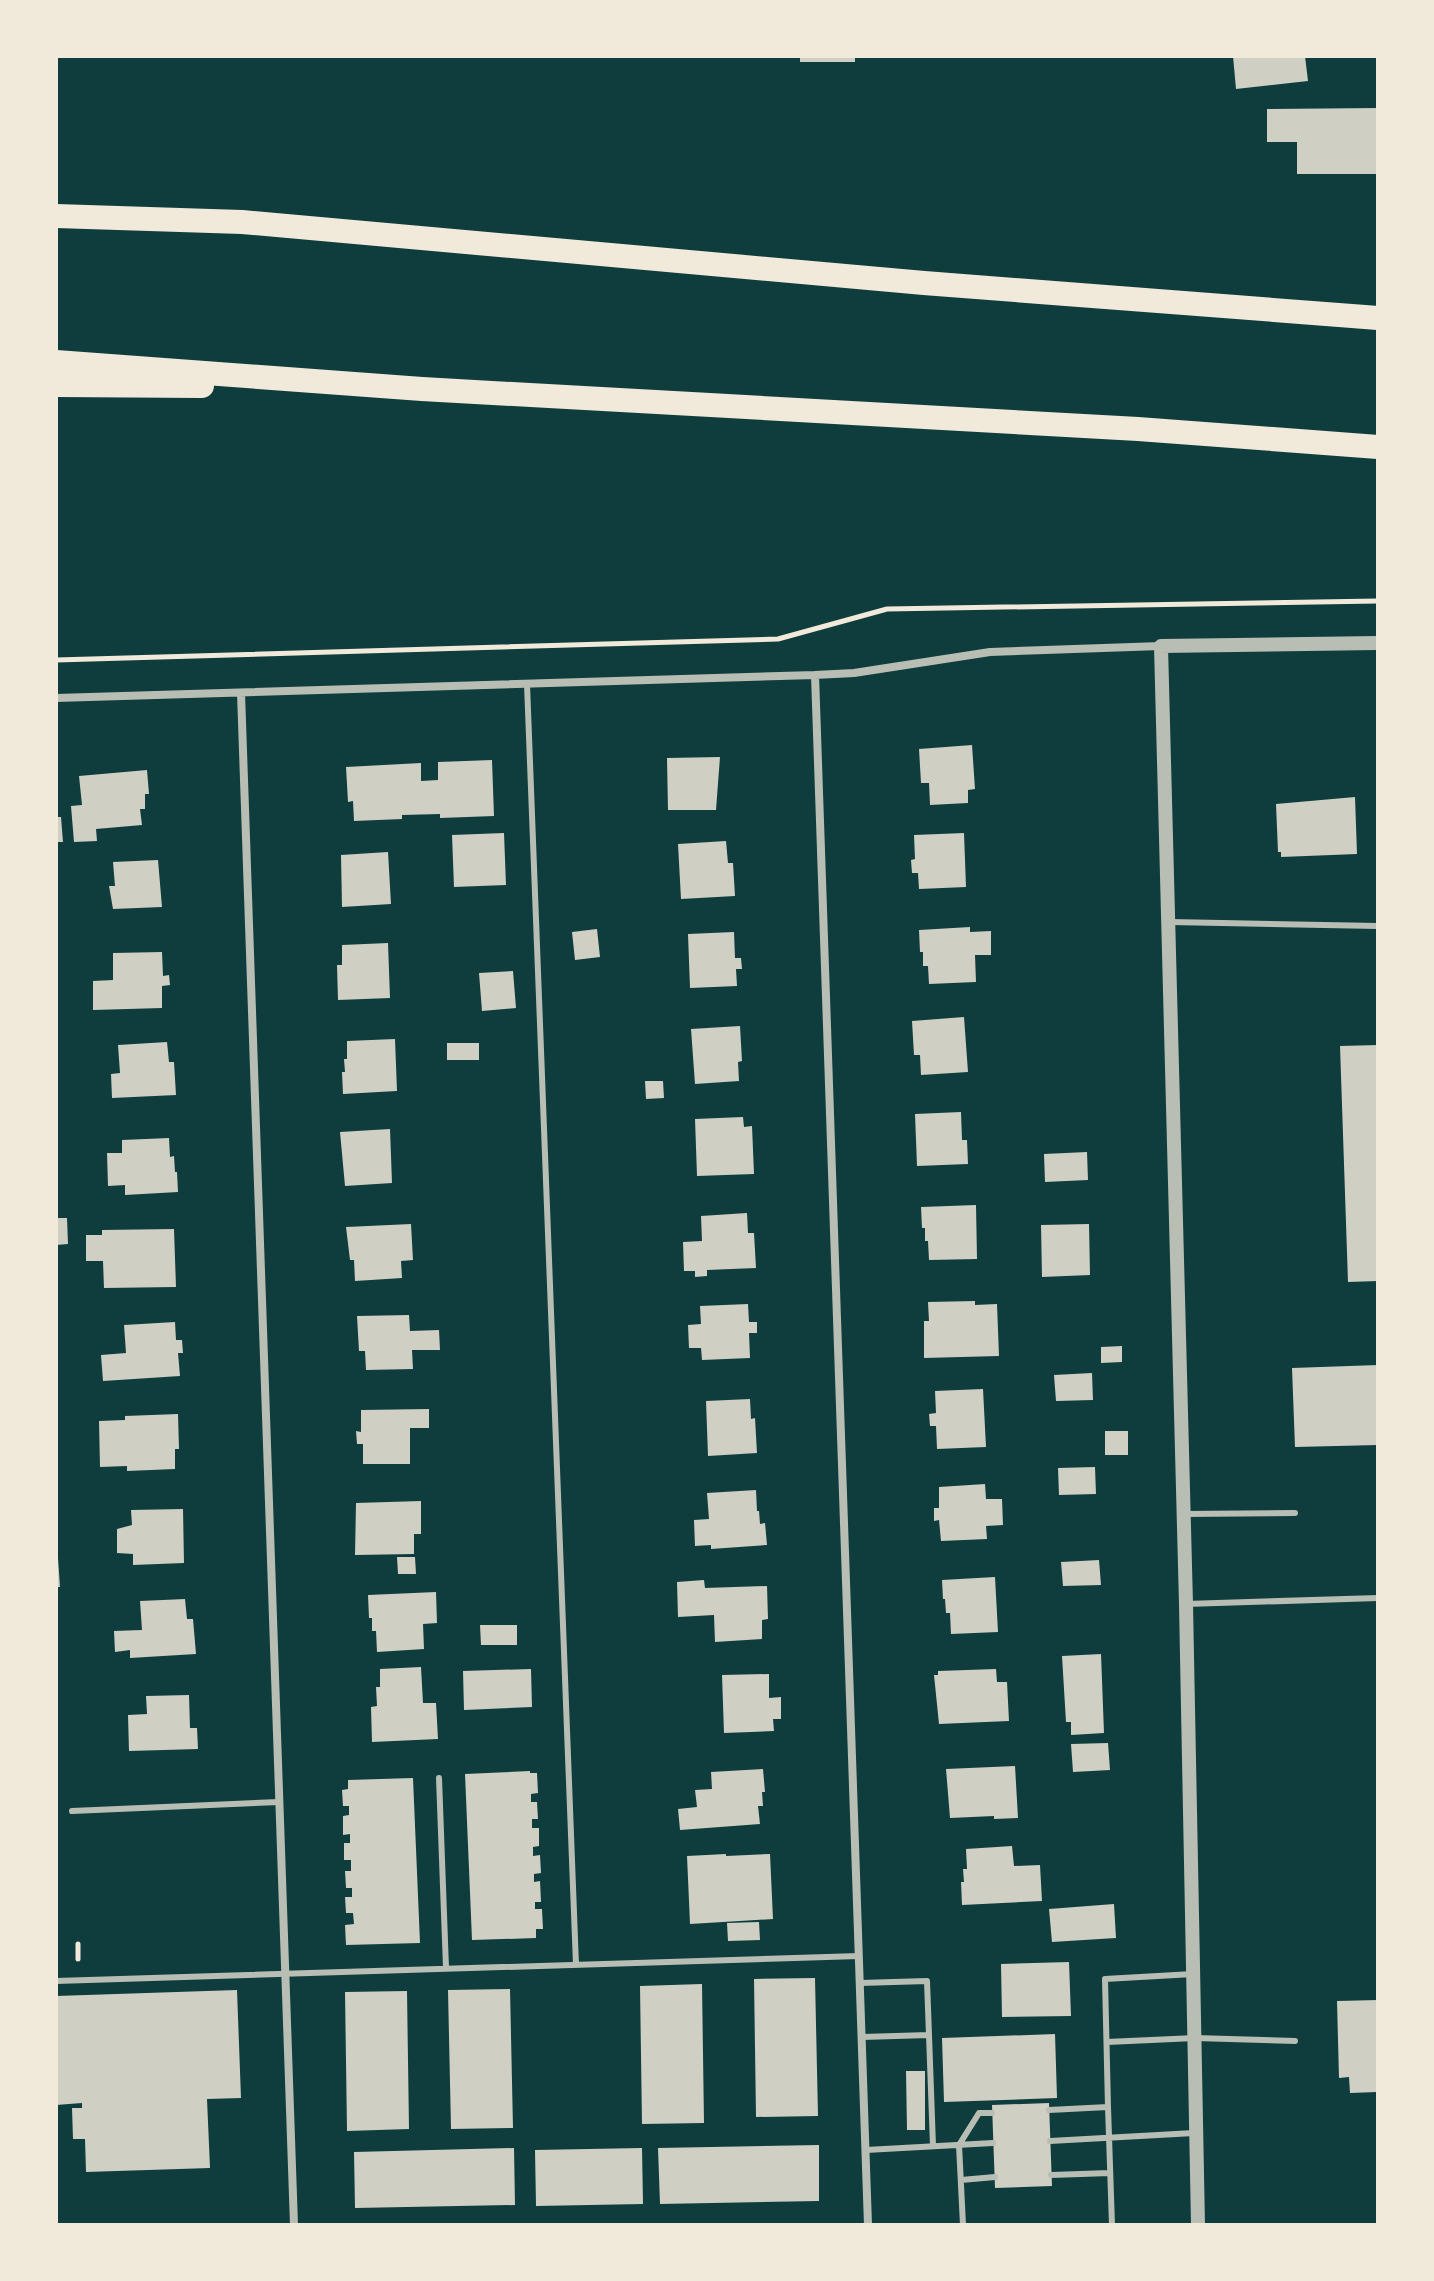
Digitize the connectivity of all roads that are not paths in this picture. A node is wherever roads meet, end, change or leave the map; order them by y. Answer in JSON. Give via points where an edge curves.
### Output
{"nodes":[{"id":1,"x":56,"y":216,"type":"edge"},
{"id":2,"x":1378,"y":318,"type":"edge"},
{"id":3,"x":56,"y":362,"type":"edge"},
{"id":4,"x":56,"y":385,"type":"edge"},
{"id":5,"x":422,"y":389,"type":"junction"},
{"id":6,"x":1378,"y":447,"type":"edge"},
{"id":7,"x":1378,"y":643,"type":"edge"},
{"id":8,"x":1161,"y":646,"type":"junction"},
{"id":9,"x":815,"y":675,"type":"junction"},
{"id":10,"x":527,"y":684,"type":"junction"},
{"id":11,"x":241,"y":693,"type":"junction"},
{"id":12,"x":56,"y":698,"type":"edge"},
{"id":13,"x":1167,"y":921,"type":"junction"},
{"id":14,"x":1378,"y":926,"type":"edge"},
{"id":15,"x":1295,"y":1513,"type":"dead end"},
{"id":16,"x":1183,"y":1514,"type":"junction"},
{"id":17,"x":1378,"y":1598,"type":"edge"},
{"id":18,"x":1186,"y":1604,"type":"junction"},
{"id":19,"x":439,"y":1778,"type":"dead end"},
{"id":20,"x":279,"y":1802,"type":"junction"},
{"id":21,"x":72,"y":1811,"type":"dead end"},
{"id":22,"x":859,"y":1956,"type":"junction"},
{"id":23,"x":576,"y":1965,"type":"junction"},
{"id":24,"x":446,"y":1968,"type":"junction"},
{"id":25,"x":285,"y":1973,"type":"junction"},
{"id":26,"x":1194,"y":1974,"type":"junction"},
{"id":27,"x":56,"y":1981,"type":"edge"},
{"id":28,"x":860,"y":1983,"type":"junction"},
{"id":29,"x":929,"y":2035,"type":"junction"},
{"id":30,"x":862,"y":2037,"type":"junction"},
{"id":31,"x":1195,"y":2038,"type":"junction"},
{"id":32,"x":1295,"y":2041,"type":"dead end"},
{"id":33,"x":1107,"y":2042,"type":"junction"},
{"id":34,"x":1108,"y":2107,"type":"junction"},
{"id":35,"x":1049,"y":2110,"type":"dead end"},
{"id":36,"x":992,"y":2113,"type":"dead end"},
{"id":37,"x":1196,"y":2133,"type":"junction"},
{"id":38,"x":1109,"y":2138,"type":"junction"},
{"id":39,"x":1050,"y":2141,"type":"dead end"},
{"id":40,"x":993,"y":2143,"type":"dead end"},
{"id":41,"x":959,"y":2145,"type":"junction"},
{"id":42,"x":933,"y":2146,"type":"junction"},
{"id":43,"x":866,"y":2150,"type":"junction"},
{"id":44,"x":1110,"y":2173,"type":"junction"},
{"id":45,"x":1051,"y":2175,"type":"dead end"},
{"id":46,"x":995,"y":2177,"type":"dead end"},
{"id":47,"x":961,"y":2180,"type":"junction"},
{"id":48,"x":294,"y":2225,"type":"edge"},
{"id":49,"x":868,"y":2225,"type":"edge"},
{"id":50,"x":963,"y":2225,"type":"edge"},
{"id":51,"x":1112,"y":2225,"type":"edge"},
{"id":52,"x":1198,"y":2225,"type":"edge"}],
"edges":[{"from":1,"to":2,"type":"highway","via":[[242,222]]},
{"from":3,"to":5,"type":"highway"},
{"from":4,"to":5,"type":"highway"},
{"from":5,"to":6,"type":"highway"},
{"from":7,"to":8,"type":"street"},
{"from":8,"to":9,"type":"street","via":[[990,652]]},
{"from":8,"to":13,"type":"street"},
{"from":9,"to":10,"type":"street"},
{"from":9,"to":22,"type":"street"},
{"from":10,"to":11,"type":"street"},
{"from":10,"to":23,"type":"lane"},
{"from":11,"to":12,"type":"street"},
{"from":11,"to":20,"type":"street"},
{"from":13,"to":14,"type":"lane"},
{"from":13,"to":16,"type":"street"},
{"from":15,"to":16,"type":"lane"},
{"from":16,"to":18,"type":"street"},
{"from":17,"to":18,"type":"lane"},
{"from":18,"to":26,"type":"street"},
{"from":19,"to":24,"type":"lane"},
{"from":20,"to":21,"type":"lane"},
{"from":20,"to":25,"type":"street"},
{"from":22,"to":23,"type":"lane"},
{"from":22,"to":28,"type":"street"},
{"from":23,"to":24,"type":"lane"},
{"from":24,"to":25,"type":"lane"},
{"from":25,"to":27,"type":"lane"},
{"from":25,"to":48,"type":"street"},
{"from":26,"to":31,"type":"street"},
{"from":26,"to":33,"type":"lane","via":[[1105,1979]]},
{"from":28,"to":29,"type":"lane","via":[[927,1981]]},
{"from":28,"to":30,"type":"street"},
{"from":29,"to":30,"type":"lane"},
{"from":29,"to":42,"type":"lane"},
{"from":30,"to":43,"type":"street"},
{"from":31,"to":32,"type":"lane"},
{"from":31,"to":33,"type":"lane"},
{"from":31,"to":37,"type":"street"},
{"from":33,"to":34,"type":"lane"},
{"from":34,"to":35,"type":"lane"},
{"from":34,"to":38,"type":"lane"},
{"from":36,"to":41,"type":"lane","via":[[979,2113]]},
{"from":37,"to":38,"type":"lane"},
{"from":37,"to":52,"type":"street"},
{"from":38,"to":39,"type":"lane"},
{"from":38,"to":44,"type":"lane"},
{"from":40,"to":41,"type":"lane"},
{"from":41,"to":42,"type":"lane"},
{"from":41,"to":47,"type":"lane"},
{"from":42,"to":43,"type":"lane"},
{"from":43,"to":49,"type":"street"},
{"from":44,"to":45,"type":"lane"},
{"from":44,"to":51,"type":"lane"},
{"from":46,"to":47,"type":"lane"},
{"from":47,"to":50,"type":"lane"}]}
